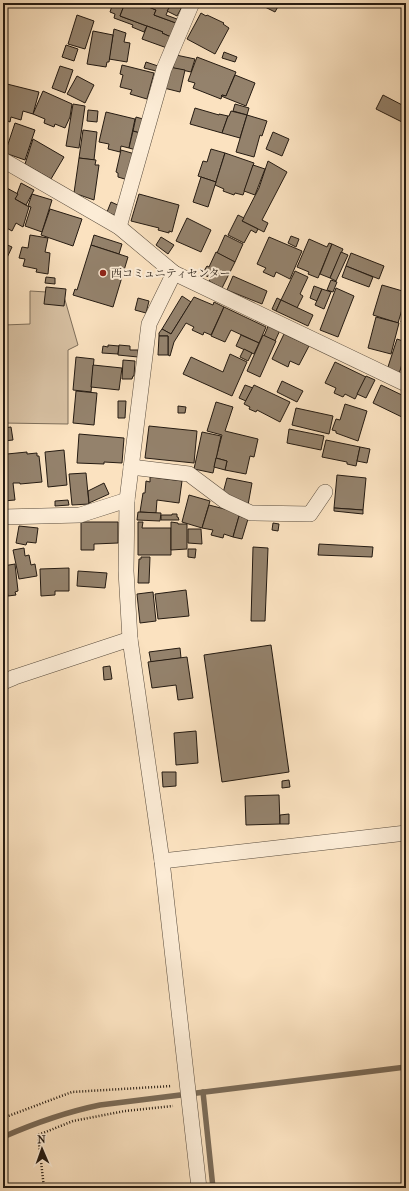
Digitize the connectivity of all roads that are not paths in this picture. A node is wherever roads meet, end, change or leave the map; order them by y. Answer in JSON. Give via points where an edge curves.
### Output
{"nodes":[{"id":1,"x":192,"y":3,"type":"edge"},
{"id":2,"x":3,"y":160,"type":"edge"},
{"id":3,"x":119,"y":227,"type":"junction"},
{"id":4,"x":174,"y":273,"type":"junction"},
{"id":5,"x":406,"y":384,"type":"edge"},
{"id":6,"x":131,"y":467,"type":"junction"},
{"id":7,"x":325,"y":492,"type":"dead end"},
{"id":8,"x":127,"y":500,"type":"junction"},
{"id":9,"x":3,"y":518,"type":"edge"},
{"id":10,"x":130,"y":639,"type":"junction"},
{"id":11,"x":3,"y":682,"type":"edge"},
{"id":12,"x":406,"y":833,"type":"edge"},
{"id":13,"x":162,"y":861,"type":"junction"},
{"id":14,"x":199,"y":1188,"type":"edge"}],
"edges":[{"from":1,"to":3,"type":"street","via":[[164,70]]},
{"from":2,"to":3,"type":"street"},
{"from":3,"to":4,"type":"street"},
{"from":4,"to":5,"type":"street"},
{"from":4,"to":6,"type":"street","via":[[149,324]]},
{"from":6,"to":7,"type":"street","via":[[189,474],[224,501],[251,514],[310,514]]},
{"from":6,"to":8,"type":"street"},
{"from":8,"to":9,"type":"street","via":[[80,515]]},
{"from":8,"to":10,"type":"street","via":[[126,571]]},
{"from":10,"to":11,"type":"street"},
{"from":10,"to":13,"type":"street"},
{"from":12,"to":13,"type":"street"},
{"from":13,"to":14,"type":"street"}]}
